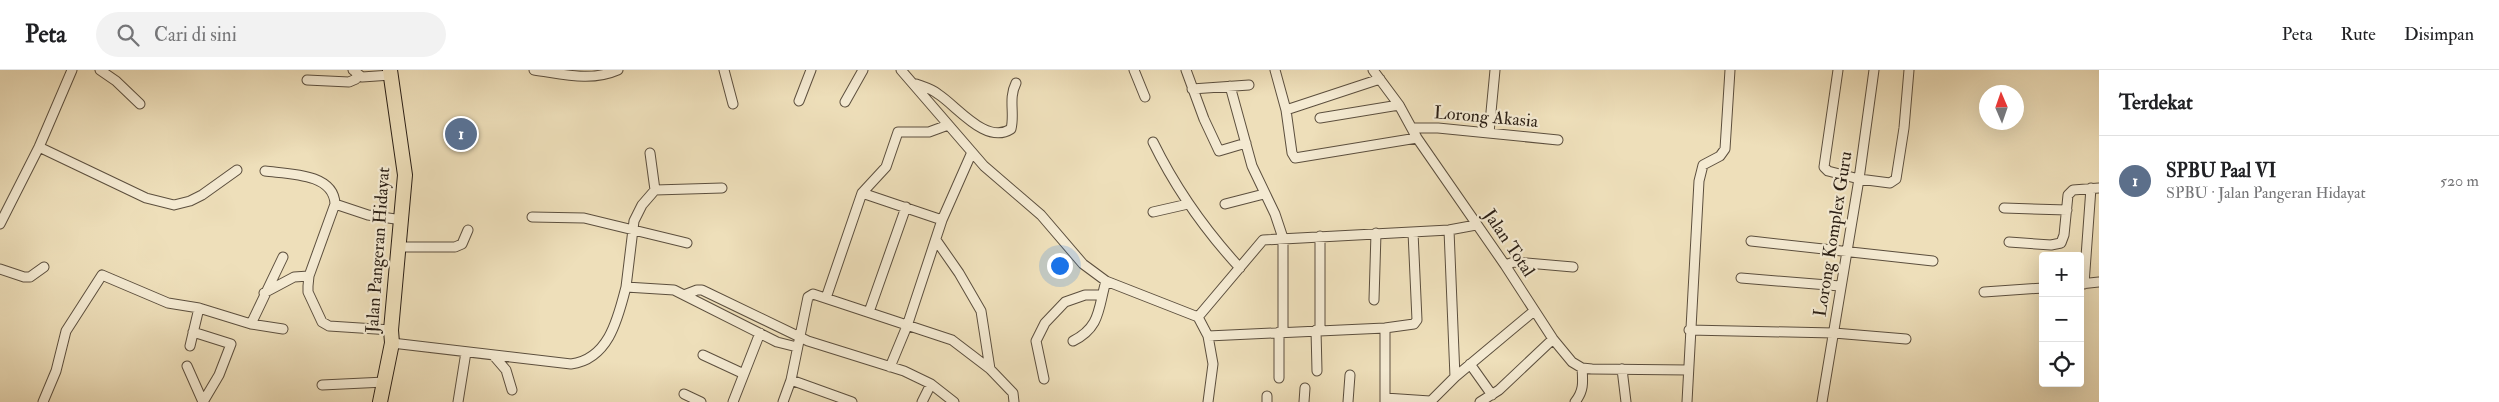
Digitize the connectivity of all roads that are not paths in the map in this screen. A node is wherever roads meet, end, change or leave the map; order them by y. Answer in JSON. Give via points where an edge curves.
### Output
{"nodes":[{"id":1,"x":72,"y":70,"type":"edge"},
{"id":2,"x":100,"y":70,"type":"edge"},
{"id":3,"x":534,"y":70,"type":"edge"},
{"id":4,"x":618,"y":70,"type":"edge"},
{"id":5,"x":724,"y":70,"type":"edge"},
{"id":6,"x":811,"y":70,"type":"edge"},
{"id":7,"x":863,"y":70,"type":"edge"},
{"id":8,"x":900,"y":70,"type":"edge"},
{"id":9,"x":1134,"y":70,"type":"edge"},
{"id":10,"x":1186,"y":70,"type":"edge"},
{"id":11,"x":1274,"y":70,"type":"edge"},
{"id":12,"x":1373,"y":70,"type":"edge"},
{"id":13,"x":1495,"y":70,"type":"edge"},
{"id":14,"x":1730,"y":70,"type":"edge"},
{"id":15,"x":1838,"y":70,"type":"edge"},
{"id":16,"x":1874,"y":70,"type":"edge"},
{"id":17,"x":1909,"y":70,"type":"edge"},
{"id":18,"x":355,"y":72,"type":"edge"},
{"id":19,"x":391,"y":73,"type":"edge"},
{"id":20,"x":1380,"y":79,"type":"junction"},
{"id":21,"x":307,"y":80,"type":"dead end"},
{"id":22,"x":912,"y":82,"type":"junction"},
{"id":23,"x":1016,"y":83,"type":"dead end"},
{"id":24,"x":1249,"y":85,"type":"dead end"},
{"id":25,"x":1230,"y":86,"type":"junction"},
{"id":26,"x":1192,"y":89,"type":"junction"},
{"id":27,"x":1145,"y":98,"type":"dead end"},
{"id":28,"x":800,"y":101,"type":"dead end"},
{"id":29,"x":845,"y":102,"type":"dead end"},
{"id":30,"x":140,"y":104,"type":"dead end"},
{"id":31,"x":733,"y":104,"type":"dead end"},
{"id":32,"x":1399,"y":105,"type":"junction"},
{"id":33,"x":1286,"y":110,"type":"junction"},
{"id":34,"x":1320,"y":118,"type":"dead end"},
{"id":35,"x":948,"y":125,"type":"junction"},
{"id":36,"x":1412,"y":128,"type":"junction"},
{"id":37,"x":1489,"y":133,"type":"junction"},
{"id":38,"x":1417,"y":138,"type":"junction"},
{"id":39,"x":1558,"y":140,"type":"dead end"},
{"id":40,"x":1153,"y":142,"type":"dead end"},
{"id":41,"x":1246,"y":144,"type":"junction"},
{"id":42,"x":39,"y":147,"type":"junction"},
{"id":43,"x":972,"y":152,"type":"junction"},
{"id":44,"x":650,"y":153,"type":"dead end"},
{"id":45,"x":237,"y":170,"type":"dead end"},
{"id":46,"x":265,"y":171,"type":"dead end"},
{"id":47,"x":1859,"y":180,"type":"junction"},
{"id":48,"x":722,"y":188,"type":"dead end"},
{"id":49,"x":2095,"y":188,"type":"edge"},
{"id":50,"x":654,"y":190,"type":"junction"},
{"id":51,"x":862,"y":193,"type":"junction"},
{"id":52,"x":1264,"y":194,"type":"junction"},
{"id":53,"x":335,"y":204,"type":"junction"},
{"id":54,"x":1188,"y":204,"type":"junction"},
{"id":55,"x":1225,"y":204,"type":"dead end"},
{"id":56,"x":906,"y":207,"type":"junction"},
{"id":57,"x":2004,"y":208,"type":"dead end"},
{"id":58,"x":2067,"y":210,"type":"junction"},
{"id":59,"x":1153,"y":212,"type":"dead end"},
{"id":60,"x":532,"y":217,"type":"dead end"},
{"id":61,"x":402,"y":220,"type":"junction"},
{"id":62,"x":942,"y":220,"type":"junction"},
{"id":63,"x":0,"y":224,"type":"edge"},
{"id":64,"x":1476,"y":225,"type":"junction"},
{"id":65,"x":633,"y":229,"type":"junction"},
{"id":66,"x":468,"y":230,"type":"dead end"},
{"id":67,"x":1449,"y":230,"type":"junction"},
{"id":68,"x":1412,"y":232,"type":"junction"},
{"id":69,"x":1376,"y":233,"type":"junction"},
{"id":70,"x":1320,"y":236,"type":"junction"},
{"id":71,"x":1283,"y":238,"type":"junction"},
{"id":72,"x":936,"y":240,"type":"junction"},
{"id":73,"x":1751,"y":241,"type":"dead end"},
{"id":74,"x":2009,"y":242,"type":"dead end"},
{"id":75,"x":687,"y":243,"type":"dead end"},
{"id":76,"x":400,"y":246,"type":"junction"},
{"id":77,"x":1846,"y":253,"type":"junction"},
{"id":78,"x":283,"y":257,"type":"dead end"},
{"id":79,"x":1933,"y":261,"type":"dead end"},
{"id":80,"x":1505,"y":265,"type":"junction"},
{"id":81,"x":44,"y":267,"type":"dead end"},
{"id":82,"x":1573,"y":267,"type":"dead end"},
{"id":83,"x":1240,"y":268,"type":"junction"},
{"id":84,"x":0,"y":269,"type":"edge"},
{"id":85,"x":2084,"y":269,"type":"edge"},
{"id":86,"x":309,"y":276,"type":"junction"},
{"id":87,"x":1741,"y":278,"type":"dead end"},
{"id":88,"x":1106,"y":281,"type":"junction"},
{"id":89,"x":2099,"y":282,"type":"edge"},
{"id":90,"x":2084,"y":284,"type":"edge"},
{"id":91,"x":1840,"y":286,"type":"junction"},
{"id":92,"x":626,"y":287,"type":"junction"},
{"id":93,"x":2039,"y":288,"type":"edge"},
{"id":94,"x":1984,"y":292,"type":"dead end"},
{"id":95,"x":264,"y":293,"type":"junction"},
{"id":96,"x":684,"y":294,"type":"junction"},
{"id":97,"x":1102,"y":295,"type":"junction"},
{"id":98,"x":826,"y":298,"type":"junction"},
{"id":99,"x":1374,"y":300,"type":"dead end"},
{"id":100,"x":199,"y":308,"type":"junction"},
{"id":101,"x":1534,"y":311,"type":"junction"},
{"id":102,"x":870,"y":312,"type":"junction"},
{"id":103,"x":1198,"y":318,"type":"junction"},
{"id":104,"x":251,"y":324,"type":"junction"},
{"id":105,"x":907,"y":326,"type":"junction"},
{"id":106,"x":1385,"y":328,"type":"junction"},
{"id":107,"x":283,"y":329,"type":"dead end"},
{"id":108,"x":1318,"y":330,"type":"junction"},
{"id":109,"x":1689,"y":330,"type":"junction"},
{"id":110,"x":193,"y":332,"type":"junction"},
{"id":111,"x":1281,"y":332,"type":"junction"},
{"id":112,"x":760,"y":333,"type":"junction"},
{"id":113,"x":1834,"y":333,"type":"junction"},
{"id":114,"x":391,"y":336,"type":"junction"},
{"id":115,"x":799,"y":336,"type":"junction"},
{"id":116,"x":1208,"y":336,"type":"junction"},
{"id":117,"x":1553,"y":339,"type":"junction"},
{"id":118,"x":1906,"y":339,"type":"dead end"},
{"id":119,"x":1073,"y":341,"type":"dead end"},
{"id":120,"x":190,"y":346,"type":"dead end"},
{"id":121,"x":797,"y":348,"type":"junction"},
{"id":122,"x":466,"y":352,"type":"junction"},
{"id":123,"x":703,"y":355,"type":"dead end"},
{"id":124,"x":494,"y":356,"type":"junction"},
{"id":125,"x":1470,"y":364,"type":"junction"},
{"id":126,"x":187,"y":366,"type":"dead end"},
{"id":127,"x":890,"y":367,"type":"junction"},
{"id":128,"x":1582,"y":368,"type":"junction"},
{"id":129,"x":990,"y":369,"type":"junction"},
{"id":130,"x":1622,"y":369,"type":"junction"},
{"id":131,"x":1688,"y":370,"type":"junction"},
{"id":132,"x":1317,"y":371,"type":"dead end"},
{"id":133,"x":744,"y":374,"type":"junction"},
{"id":134,"x":1350,"y":375,"type":"dead end"},
{"id":135,"x":1455,"y":376,"type":"junction"},
{"id":136,"x":1044,"y":378,"type":"dead end"},
{"id":137,"x":1279,"y":378,"type":"dead end"},
{"id":138,"x":791,"y":380,"type":"junction"},
{"id":139,"x":385,"y":382,"type":"junction"},
{"id":140,"x":931,"y":384,"type":"junction"},
{"id":141,"x":322,"y":385,"type":"dead end"},
{"id":142,"x":1305,"y":388,"type":"dead end"},
{"id":143,"x":512,"y":390,"type":"dead end"},
{"id":144,"x":684,"y":394,"type":"dead end"},
{"id":145,"x":1492,"y":395,"type":"junction"},
{"id":146,"x":1385,"y":400,"type":"edge"},
{"id":147,"x":43,"y":402,"type":"edge"},
{"id":148,"x":203,"y":402,"type":"edge"},
{"id":149,"x":380,"y":402,"type":"edge"},
{"id":150,"x":458,"y":402,"type":"edge"},
{"id":151,"x":701,"y":402,"type":"edge"},
{"id":152,"x":734,"y":402,"type":"edge"},
{"id":153,"x":783,"y":402,"type":"edge"},
{"id":154,"x":852,"y":402,"type":"edge"},
{"id":155,"x":922,"y":402,"type":"edge"},
{"id":156,"x":954,"y":402,"type":"edge"},
{"id":157,"x":1014,"y":402,"type":"edge"},
{"id":158,"x":1208,"y":402,"type":"edge"},
{"id":159,"x":1304,"y":402,"type":"edge"},
{"id":160,"x":1348,"y":402,"type":"edge"},
{"id":161,"x":1430,"y":402,"type":"edge"},
{"id":162,"x":1480,"y":402,"type":"edge"},
{"id":163,"x":1575,"y":402,"type":"edge"},
{"id":164,"x":1626,"y":402,"type":"edge"},
{"id":165,"x":1687,"y":402,"type":"edge"},
{"id":166,"x":1822,"y":402,"type":"edge"}],
"edges":[{"from":1,"to":42,"type":"street"},
{"from":2,"to":30,"type":"street"},
{"from":3,"to":4,"type":"street","via":[[583,78]]},
{"from":5,"to":31,"type":"street"},
{"from":6,"to":28,"type":"street"},
{"from":7,"to":29,"type":"street"},
{"from":8,"to":22,"type":"street"},
{"from":9,"to":27,"type":"street"},
{"from":10,"to":26,"type":"street"},
{"from":11,"to":33,"type":"street"},
{"from":12,"to":20,"type":"street","name":"Jalan Total"},
{"from":13,"to":37,"type":"street"},
{"from":14,"to":109,"type":"street","via":[[1725,149],[1720,156],[1703,165],[1700,171]]},
{"from":15,"to":47,"type":"street","via":[[1824,168]]},
{"from":16,"to":47,"type":"street","name":"Lorong Komplex Guru"},
{"from":17,"to":47,"type":"street","via":[[1896,179],[1890,183]]},
{"from":18,"to":19,"type":"street","via":[[362,77]]},
{"from":18,"to":21,"type":"street","via":[[356,79],[349,82]]},
{"from":19,"to":61,"type":"highway","name":"Jalan Pangeran Hidayat","via":[[405,175]]},
{"from":20,"to":32,"type":"street","name":"Jalan Total"},
{"from":20,"to":33,"type":"street"},
{"from":22,"to":23,"type":"street","via":[[937,93],[978,126],[995,133],[1011,129],[1012,91]]},
{"from":22,"to":35,"type":"street"},
{"from":24,"to":25,"type":"street"},
{"from":25,"to":26,"type":"street"},
{"from":25,"to":41,"type":"street"},
{"from":26,"to":41,"type":"street","via":[[1219,151]]},
{"from":32,"to":34,"type":"street"},
{"from":32,"to":36,"type":"street","name":"Jalan Total"},
{"from":33,"to":38,"type":"street","via":[[1295,158]]},
{"from":35,"to":43,"type":"street"},
{"from":35,"to":51,"type":"street","via":[[929,132],[898,132],[886,166]]},
{"from":36,"to":37,"type":"street","name":"Lorong Akasia"},
{"from":36,"to":38,"type":"street","name":"Jalan Total"},
{"from":37,"to":39,"type":"street","name":"Lorong Akasia"},
{"from":38,"to":64,"type":"street","name":"Jalan Total"},
{"from":40,"to":54,"type":"street"},
{"from":41,"to":52,"type":"street"},
{"from":42,"to":45,"type":"street","via":[[146,198],[174,205],[202,195]]},
{"from":42,"to":63,"type":"street"},
{"from":43,"to":62,"type":"street"},
{"from":43,"to":88,"type":"street","via":[[1041,215],[1083,264]]},
{"from":44,"to":50,"type":"street"},
{"from":46,"to":53,"type":"street","via":[[321,182],[333,190]]},
{"from":47,"to":77,"type":"street","name":"Lorong Komplex Guru"},
{"from":48,"to":50,"type":"street"},
{"from":49,"to":58,"type":"street","via":[[2072,191],[2068,195]]},
{"from":49,"to":85,"type":"street"},
{"from":50,"to":65,"type":"street","via":[[642,205]]},
{"from":51,"to":56,"type":"street"},
{"from":51,"to":98,"type":"street"},
{"from":52,"to":55,"type":"street"},
{"from":52,"to":71,"type":"street"},
{"from":53,"to":61,"type":"street","via":[[368,215]]},
{"from":53,"to":86,"type":"street"},
{"from":54,"to":59,"type":"street"},
{"from":54,"to":83,"type":"street"},
{"from":56,"to":62,"type":"street"},
{"from":56,"to":102,"type":"street"},
{"from":57,"to":58,"type":"street"},
{"from":58,"to":74,"type":"street","via":[[2061,242],[2051,245]]},
{"from":60,"to":65,"type":"street","via":[[584,218]]},
{"from":61,"to":76,"type":"highway","name":"Jalan Pangeran Hidayat"},
{"from":62,"to":72,"type":"street"},
{"from":64,"to":67,"type":"street"},
{"from":64,"to":80,"type":"street","name":"Jalan Total"},
{"from":65,"to":75,"type":"street"},
{"from":65,"to":92,"type":"street"},
{"from":66,"to":76,"type":"street","via":[[462,244],[455,248]]},
{"from":67,"to":68,"type":"street"},
{"from":67,"to":135,"type":"street"},
{"from":68,"to":69,"type":"street"},
{"from":68,"to":106,"type":"street","via":[[1417,320],[1408,326]]},
{"from":69,"to":70,"type":"street"},
{"from":69,"to":99,"type":"street"},
{"from":70,"to":71,"type":"street"},
{"from":70,"to":108,"type":"street"},
{"from":71,"to":83,"type":"street","via":[[1258,243]]},
{"from":71,"to":111,"type":"street"},
{"from":72,"to":105,"type":"street"},
{"from":72,"to":129,"type":"street","via":[[981,311]]},
{"from":73,"to":77,"type":"street"},
{"from":76,"to":114,"type":"highway","name":"Jalan Pangeran Hidayat"},
{"from":77,"to":79,"type":"street"},
{"from":77,"to":91,"type":"street","name":"Lorong Komplex Guru"},
{"from":78,"to":95,"type":"street"},
{"from":80,"to":82,"type":"street","via":[[1514,262]]},
{"from":80,"to":101,"type":"street","name":"Jalan Total"},
{"from":81,"to":84,"type":"street","via":[[24,277]]},
{"from":83,"to":103,"type":"street"},
{"from":86,"to":95,"type":"street","via":[[294,277]]},
{"from":86,"to":114,"type":"street","via":[[308,292],[325,325]]},
{"from":87,"to":91,"type":"street"},
{"from":88,"to":97,"type":"street"},
{"from":88,"to":103,"type":"street"},
{"from":89,"to":90,"type":"street"},
{"from":91,"to":113,"type":"street","name":"Lorong Komplex Guru"},
{"from":92,"to":96,"type":"street","via":[[674,290]]},
{"from":92,"to":124,"type":"street","via":[[617,322],[600,351],[583,362],[571,364]]},
{"from":93,"to":94,"type":"street"},
{"from":95,"to":104,"type":"street"},
{"from":96,"to":112,"type":"street"},
{"from":96,"to":115,"type":"street","via":[[702,290]]},
{"from":97,"to":119,"type":"street","via":[[1095,325],[1087,334]]},
{"from":97,"to":136,"type":"street","via":[[1085,295],[1065,302],[1045,324],[1036,341]]},
{"from":98,"to":102,"type":"street"},
{"from":98,"to":115,"type":"street","via":[[813,294],[808,297]]},
{"from":100,"to":104,"type":"street"},
{"from":100,"to":110,"type":"street"},
{"from":100,"to":147,"type":"street","via":[[168,303],[105,275],[100,277],[66,331],[56,371]]},
{"from":101,"to":117,"type":"street","name":"Jalan Total"},
{"from":101,"to":125,"type":"street"},
{"from":102,"to":105,"type":"street"},
{"from":103,"to":116,"type":"street"},
{"from":104,"to":107,"type":"street"},
{"from":105,"to":127,"type":"street"},
{"from":105,"to":129,"type":"street","via":[[952,340]]},
{"from":106,"to":108,"type":"street"},
{"from":106,"to":146,"type":"street"},
{"from":108,"to":111,"type":"street"},
{"from":108,"to":132,"type":"street"},
{"from":109,"to":113,"type":"street"},
{"from":109,"to":131,"type":"street"},
{"from":110,"to":120,"type":"street"},
{"from":110,"to":148,"type":"street","via":[[231,344],[219,375]]},
{"from":111,"to":116,"type":"street"},
{"from":111,"to":137,"type":"street"},
{"from":112,"to":121,"type":"street"},
{"from":112,"to":133,"type":"street"},
{"from":113,"to":118,"type":"street"},
{"from":113,"to":166,"type":"street","name":"Lorong Komplex Guru"},
{"from":114,"to":122,"type":"street"},
{"from":114,"to":139,"type":"highway","name":"Jalan Pangeran Hidayat"},
{"from":115,"to":121,"type":"street"},
{"from":115,"to":127,"type":"street"},
{"from":116,"to":158,"type":"street","via":[[1212,364]]},
{"from":117,"to":128,"type":"street","name":"Jalan Total","via":[[1572,362]]},
{"from":117,"to":145,"type":"street"},
{"from":121,"to":138,"type":"street"},
{"from":122,"to":124,"type":"street"},
{"from":122,"to":150,"type":"street"},
{"from":123,"to":133,"type":"street"},
{"from":124,"to":143,"type":"street","via":[[506,370]]},
{"from":125,"to":135,"type":"street"},
{"from":125,"to":145,"type":"street"},
{"from":126,"to":148,"type":"street"},
{"from":127,"to":140,"type":"street"},
{"from":128,"to":130,"type":"street"},
{"from":128,"to":163,"type":"street","via":[[1581,395]]},
{"from":129,"to":157,"type":"street","via":[[1014,393]]},
{"from":130,"to":131,"type":"street"},
{"from":130,"to":164,"type":"street"},
{"from":131,"to":165,"type":"street"},
{"from":133,"to":152,"type":"street"},
{"from":134,"to":160,"type":"street"},
{"from":135,"to":161,"type":"street"},
{"from":138,"to":153,"type":"street"},
{"from":138,"to":154,"type":"street"},
{"from":139,"to":141,"type":"street"},
{"from":139,"to":149,"type":"highway","name":"Jalan Pangeran Hidayat"},
{"from":140,"to":155,"type":"street"},
{"from":140,"to":156,"type":"street"},
{"from":142,"to":159,"type":"street"},
{"from":144,"to":151,"type":"street"},
{"from":145,"to":162,"type":"street"},
{"from":146,"to":161,"type":"street"}]}
